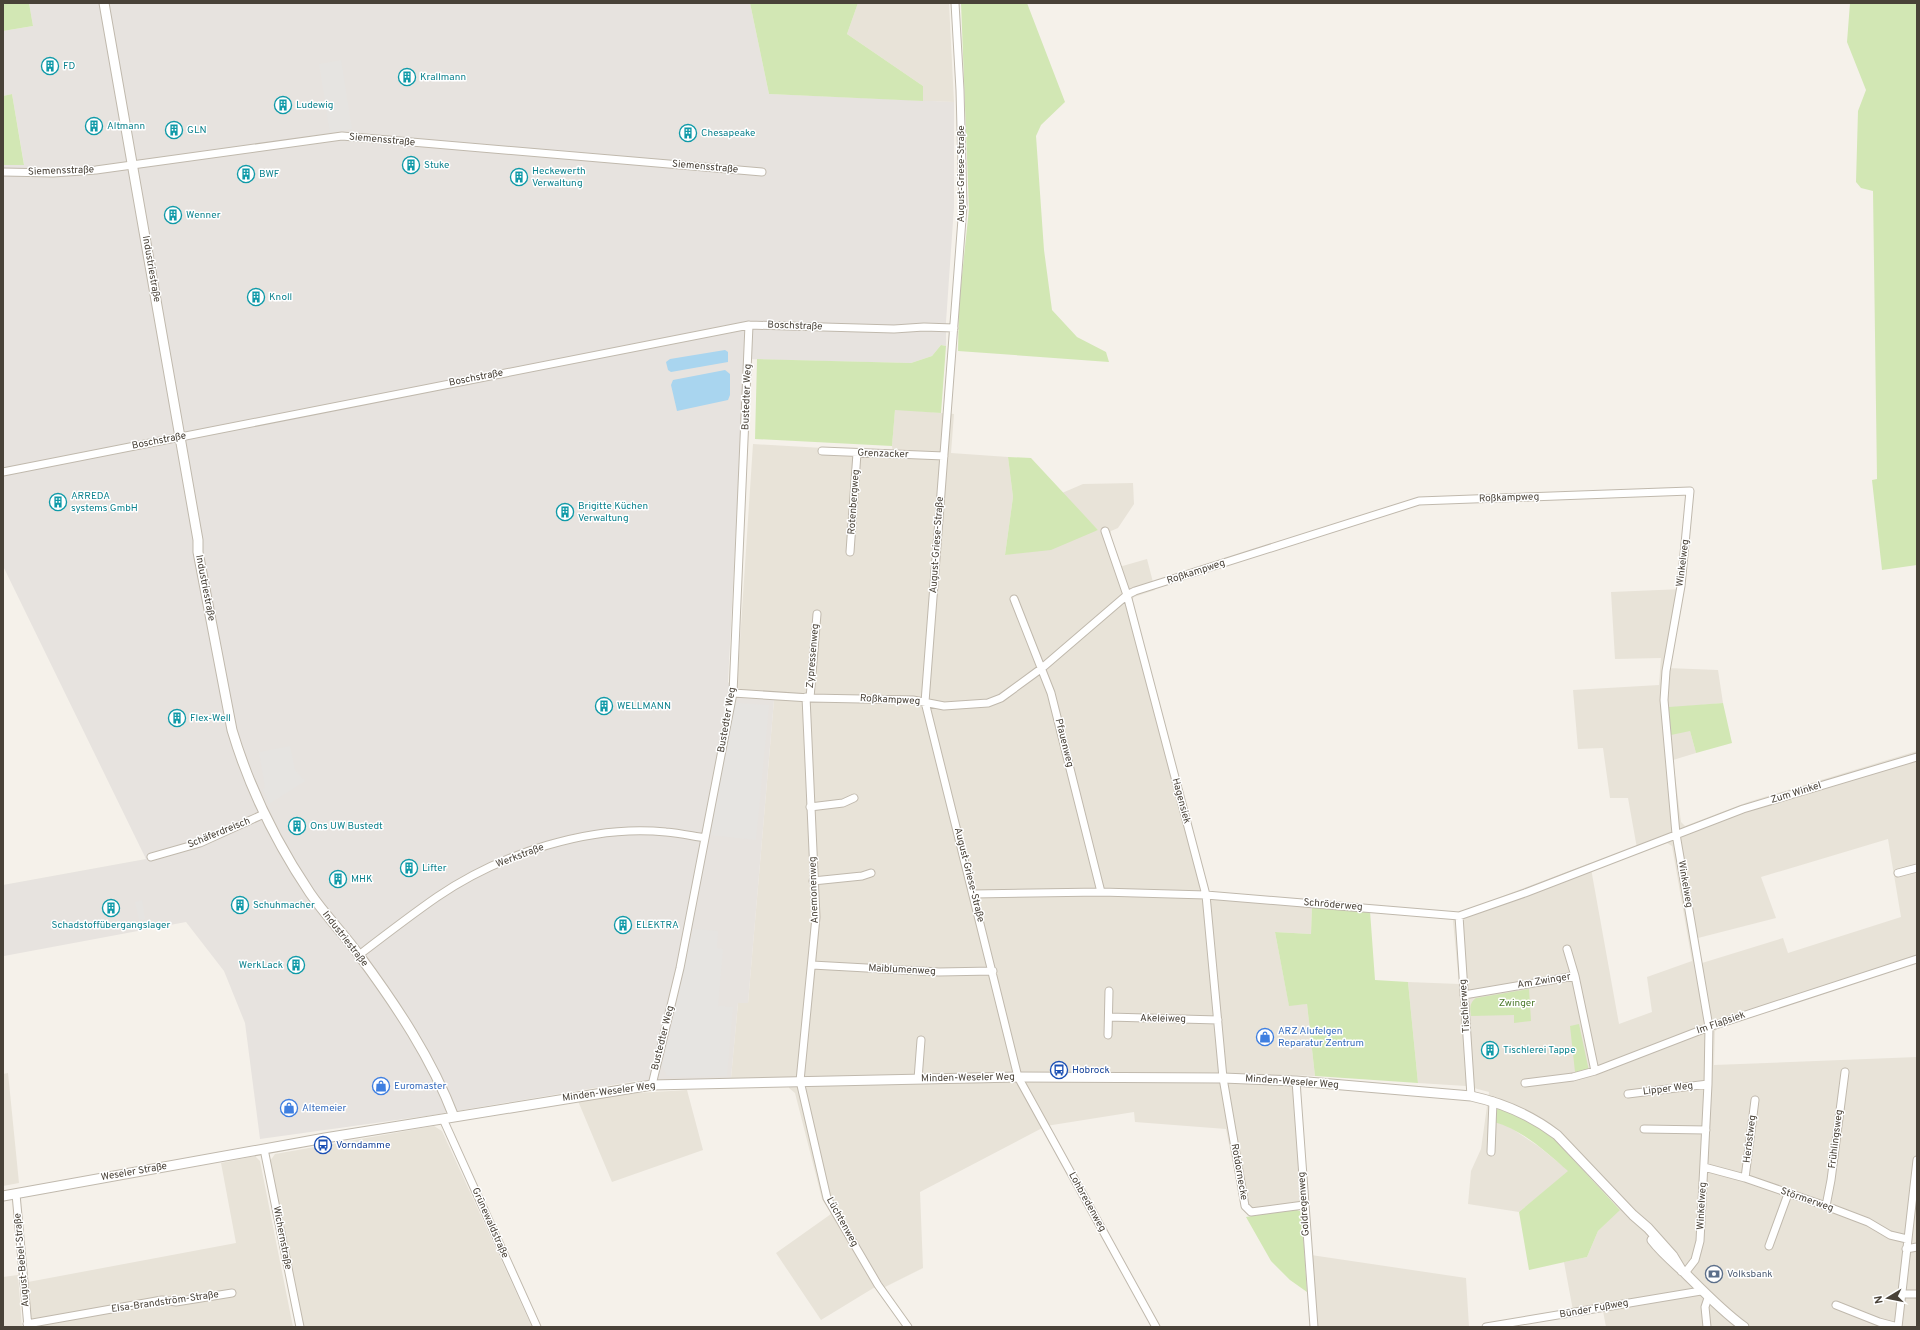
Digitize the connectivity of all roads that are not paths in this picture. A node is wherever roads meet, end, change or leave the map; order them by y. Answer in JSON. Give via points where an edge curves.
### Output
{"nodes":[{"id":1,"x":104,"y":3,"type":"edge"},
{"id":2,"x":955,"y":3,"type":"edge"},
{"id":3,"x":133,"y":165,"type":"junction"},
{"id":4,"x":3,"y":172,"type":"edge"},
{"id":5,"x":762,"y":172,"type":"dead end"},
{"id":6,"x":749,"y":325,"type":"junction"},
{"id":7,"x":954,"y":328,"type":"junction"},
{"id":8,"x":180,"y":437,"type":"junction"},
{"id":9,"x":822,"y":451,"type":"dead end"},
{"id":10,"x":857,"y":453,"type":"junction"},
{"id":11,"x":944,"y":456,"type":"junction"},
{"id":12,"x":3,"y":472,"type":"edge"},
{"id":13,"x":1690,"y":491,"type":"joint"},
{"id":14,"x":1105,"y":531,"type":"dead end"},
{"id":15,"x":850,"y":552,"type":"dead end"},
{"id":16,"x":1127,"y":595,"type":"junction"},
{"id":17,"x":1014,"y":599,"type":"dead end"},
{"id":18,"x":817,"y":614,"type":"dead end"},
{"id":19,"x":1042,"y":668,"type":"junction"},
{"id":20,"x":733,"y":693,"type":"junction"},
{"id":21,"x":808,"y":697,"type":"junction"},
{"id":22,"x":925,"y":702,"type":"junction"},
{"id":23,"x":1917,"y":757,"type":"edge"},
{"id":24,"x":854,"y":798,"type":"dead end"},
{"id":25,"x":810,"y":807,"type":"junction"},
{"id":26,"x":264,"y":814,"type":"junction"},
{"id":27,"x":1676,"y":834,"type":"junction"},
{"id":28,"x":705,"y":838,"type":"junction"},
{"id":29,"x":151,"y":857,"type":"dead end"},
{"id":30,"x":1917,"y":868,"type":"edge"},
{"id":31,"x":871,"y":873,"type":"dead end"},
{"id":32,"x":1898,"y":874,"type":"dead end"},
{"id":33,"x":813,"y":881,"type":"junction"},
{"id":34,"x":1101,"y":892,"type":"junction"},
{"id":35,"x":974,"y":894,"type":"junction"},
{"id":36,"x":1206,"y":895,"type":"junction"},
{"id":37,"x":1459,"y":916,"type":"junction"},
{"id":38,"x":1567,"y":949,"type":"dead end"},
{"id":39,"x":359,"y":955,"type":"junction"},
{"id":40,"x":1917,"y":959,"type":"edge"},
{"id":41,"x":812,"y":964,"type":"junction"},
{"id":42,"x":993,"y":971,"type":"junction"},
{"id":43,"x":1575,"y":976,"type":"junction"},
{"id":44,"x":1109,"y":991,"type":"dead end"},
{"id":45,"x":1464,"y":995,"type":"junction"},
{"id":46,"x":1109,"y":1017,"type":"junction"},
{"id":47,"x":1218,"y":1020,"type":"junction"},
{"id":48,"x":1709,"y":1027,"type":"junction"},
{"id":49,"x":1108,"y":1036,"type":"dead end"},
{"id":50,"x":921,"y":1040,"type":"dead end"},
{"id":51,"x":1595,"y":1071,"type":"junction"},
{"id":52,"x":1845,"y":1072,"type":"dead end"},
{"id":53,"x":1018,"y":1077,"type":"junction"},
{"id":54,"x":918,"y":1078,"type":"junction"},
{"id":55,"x":1223,"y":1078,"type":"junction"},
{"id":56,"x":800,"y":1082,"type":"junction"},
{"id":57,"x":1296,"y":1082,"type":"junction"},
{"id":58,"x":1525,"y":1082,"type":"dead end"},
{"id":59,"x":1708,"y":1084,"type":"junction"},
{"id":60,"x":652,"y":1085,"type":"junction"},
{"id":61,"x":1628,"y":1094,"type":"dead end"},
{"id":62,"x":1471,"y":1096,"type":"junction"},
{"id":63,"x":1755,"y":1100,"type":"dead end"},
{"id":64,"x":1492,"y":1101,"type":"junction"},
{"id":65,"x":454,"y":1117,"type":"junction"},
{"id":66,"x":443,"y":1119,"type":"junction"},
{"id":67,"x":1644,"y":1129,"type":"dead end"},
{"id":68,"x":1706,"y":1130,"type":"junction"},
{"id":69,"x":264,"y":1148,"type":"junction"},
{"id":70,"x":1491,"y":1152,"type":"dead end"},
{"id":71,"x":1917,"y":1160,"type":"edge"},
{"id":72,"x":1704,"y":1167,"type":"junction"},
{"id":73,"x":1745,"y":1178,"type":"junction"},
{"id":74,"x":16,"y":1194,"type":"junction"},
{"id":75,"x":1788,"y":1194,"type":"junction"},
{"id":76,"x":3,"y":1196,"type":"edge"},
{"id":77,"x":1304,"y":1206,"type":"junction"},
{"id":78,"x":1826,"y":1206,"type":"junction"},
{"id":79,"x":1907,"y":1239,"type":"junction"},
{"id":80,"x":1769,"y":1246,"type":"dead end"},
{"id":81,"x":1917,"y":1247,"type":"edge"},
{"id":82,"x":1906,"y":1249,"type":"junction"},
{"id":83,"x":1683,"y":1272,"type":"junction"},
{"id":84,"x":1701,"y":1291,"type":"junction"},
{"id":85,"x":232,"y":1293,"type":"dead end"},
{"id":86,"x":1901,"y":1294,"type":"junction"},
{"id":87,"x":1917,"y":1294,"type":"edge"},
{"id":88,"x":1708,"y":1298,"type":"junction"},
{"id":89,"x":1836,"y":1305,"type":"dead end"},
{"id":90,"x":28,"y":1325,"type":"edge"},
{"id":91,"x":300,"y":1327,"type":"edge"},
{"id":92,"x":537,"y":1327,"type":"edge"},
{"id":93,"x":908,"y":1327,"type":"edge"},
{"id":94,"x":1156,"y":1327,"type":"edge"},
{"id":95,"x":1314,"y":1327,"type":"edge"},
{"id":96,"x":1486,"y":1327,"type":"edge"},
{"id":97,"x":1707,"y":1327,"type":"edge"},
{"id":98,"x":1744,"y":1327,"type":"edge"},
{"id":99,"x":1898,"y":1327,"type":"edge"}],
"edges":[{"from":1,"to":3,"type":"street","name":"Industriestraße"},
{"from":2,"to":7,"type":"street","name":"August-Griese-Straße","via":[[963,206]]},
{"from":3,"to":4,"type":"street","name":"Siemensstraße","via":[[54,173]]},
{"from":3,"to":5,"type":"street","name":"Siemensstraße","via":[[342,136]]},
{"from":3,"to":8,"type":"street","name":"Industriestraße"},
{"from":6,"to":7,"type":"street","name":"Boschstraße"},
{"from":6,"to":8,"type":"street","name":"Boschstraße"},
{"from":6,"to":20,"type":"street","name":"Bustedter Weg"},
{"from":7,"to":11,"type":"street","name":"August-Griese-Straße"},
{"from":8,"to":12,"type":"street","name":"Boschstraße"},
{"from":8,"to":26,"type":"street","name":"Industriestraße","via":[[198,552],[232,730],[249,783]]},
{"from":9,"to":10,"type":"street","name":"Grenzacker"},
{"from":10,"to":11,"type":"street","name":"Grenzacker"},
{"from":10,"to":15,"type":"street","name":"Rotenbergweg"},
{"from":11,"to":22,"type":"street","name":"August-Griese-Straße"},
{"from":13,"to":16,"type":"street","name":"Roßkampweg","via":[[1419,502]]},
{"from":13,"to":27,"type":"street","name":"Winkelweg","via":[[1681,586],[1666,672],[1664,700]]},
{"from":14,"to":16,"type":"street","name":"Hagensiek"},
{"from":16,"to":19,"type":"street","name":"Roßkampweg"},
{"from":16,"to":36,"type":"street","name":"Hagensiek"},
{"from":17,"to":19,"type":"street","name":"Pfauenweg"},
{"from":18,"to":21,"type":"street","name":"Zypressenweg"},
{"from":19,"to":22,"type":"street","name":"Roßkampweg","via":[[1001,698],[988,703],[944,706]]},
{"from":19,"to":34,"type":"street","name":"Pfauenweg","via":[[1051,693]]},
{"from":20,"to":21,"type":"street","name":"Roßkampweg"},
{"from":20,"to":28,"type":"street","name":"Bustedter Weg"},
{"from":21,"to":22,"type":"street","name":"Roßkampweg"},
{"from":21,"to":25,"type":"street","name":"Anemonenweg"},
{"from":22,"to":35,"type":"street","name":"August-Griese-Straße"},
{"from":23,"to":27,"type":"street","name":"Zum Winkel","via":[[1743,809]]},
{"from":24,"to":25,"type":"street","via":[[843,803]]},
{"from":25,"to":33,"type":"street","name":"Anemonenweg"},
{"from":26,"to":29,"type":"street","name":"Schäferdreisch","via":[[200,843]]},
{"from":26,"to":39,"type":"street","name":"Industriestraße","via":[[310,894]]},
{"from":27,"to":37,"type":"street","name":"Schröderweg"},
{"from":27,"to":48,"type":"street","name":"Winkelweg"},
{"from":28,"to":39,"type":"street","name":"Werkstraße","via":[[666,831],[632,832],[563,840],[528,851],[492,866],[438,896]]},
{"from":28,"to":60,"type":"street","name":"Bustedter Weg","via":[[680,968]]},
{"from":30,"to":32,"type":"street"},
{"from":31,"to":33,"type":"street"},
{"from":33,"to":41,"type":"street","name":"Anemonenweg","via":[[816,917]]},
{"from":34,"to":35,"type":"street","name":"Schröderweg"},
{"from":34,"to":36,"type":"street","name":"Schröderweg"},
{"from":35,"to":42,"type":"street","name":"August-Griese-Straße"},
{"from":36,"to":37,"type":"street","name":"Schröderweg"},
{"from":36,"to":47,"type":"street","name":"Hagensiek"},
{"from":37,"to":45,"type":"street","name":"Tischlerweg"},
{"from":38,"to":43,"type":"street"},
{"from":39,"to":65,"type":"street","name":"Industriestraße","via":[[418,1042]]},
{"from":40,"to":48,"type":"street","name":"Im Flaßsiek"},
{"from":41,"to":42,"type":"street","name":"Maiblumenweg","via":[[939,972]]},
{"from":41,"to":56,"type":"street","name":"Anemonenweg"},
{"from":42,"to":53,"type":"street","name":"August-Griese-Straße"},
{"from":43,"to":45,"type":"street","name":"Am Zwinger"},
{"from":43,"to":51,"type":"street","name":"Am Zwinger"},
{"from":44,"to":46,"type":"street"},
{"from":45,"to":62,"type":"street","name":"Tischlerweg"},
{"from":46,"to":47,"type":"street","name":"Akeleiweg"},
{"from":46,"to":49,"type":"street"},
{"from":47,"to":55,"type":"street","name":"Hagensiek"},
{"from":48,"to":51,"type":"street","name":"Im Flaßsiek"},
{"from":48,"to":59,"type":"street","name":"Winkelweg"},
{"from":50,"to":54,"type":"street"},
{"from":51,"to":58,"type":"street","name":"Im Flaßsiek","via":[[1573,1077]]},
{"from":52,"to":78,"type":"street","name":"Frühlingsweg"},
{"from":53,"to":54,"type":"street","name":"Minden-Weseler Weg"},
{"from":53,"to":55,"type":"street","name":"Minden-Weseler Weg"},
{"from":53,"to":94,"type":"street","name":"Lohbredenweg"},
{"from":54,"to":56,"type":"street","name":"Minden-Weseler Weg"},
{"from":55,"to":57,"type":"street","name":"Minden-Weseler Weg"},
{"from":55,"to":77,"type":"street","name":"Rotdornecke","via":[[1245,1206],[1251,1212]]},
{"from":56,"to":60,"type":"street","name":"Minden-Weseler Weg"},
{"from":56,"to":93,"type":"street","name":"Lüchtenweg","via":[[828,1198],[878,1285]]},
{"from":57,"to":62,"type":"street","name":"Minden-Weseler Weg"},
{"from":57,"to":77,"type":"street","name":"Goldregenweg"},
{"from":59,"to":61,"type":"street","name":"Lipper Weg"},
{"from":59,"to":68,"type":"street","name":"Winkelweg"},
{"from":60,"to":65,"type":"street","name":"Minden-Weseler Weg"},
{"from":62,"to":64,"type":"street","name":"Minden-Weseler Weg"},
{"from":63,"to":73,"type":"street","name":"Herbstweg"},
{"from":64,"to":70,"type":"street"},
{"from":64,"to":83,"type":"street","name":"Minden-Weseler Weg","via":[[1517,1110],[1557,1136],[1633,1215],[1662,1254]]},
{"from":65,"to":66,"type":"street","name":"Minden-Weseler Weg"},
{"from":66,"to":69,"type":"street","name":"Minden-Weseler Weg"},
{"from":66,"to":92,"type":"street","name":"Grünewaldstraße"},
{"from":67,"to":68,"type":"street"},
{"from":68,"to":72,"type":"street","name":"Winkelweg"},
{"from":69,"to":74,"type":"street","name":"Weseler Straße"},
{"from":69,"to":91,"type":"street","name":"Wichernstraße"},
{"from":71,"to":79,"type":"street"},
{"from":72,"to":73,"type":"street","name":"Störmerweg"},
{"from":72,"to":83,"type":"street","name":"Winkelweg","via":[[1699,1246],[1695,1260]]},
{"from":73,"to":75,"type":"street","name":"Störmerweg"},
{"from":74,"to":76,"type":"street","name":"Weseler Straße"},
{"from":74,"to":90,"type":"street","name":"August-Bebel-Straße"},
{"from":75,"to":78,"type":"street","name":"Störmerweg"},
{"from":75,"to":80,"type":"street"},
{"from":77,"to":95,"type":"street","name":"Goldregenweg"},
{"from":78,"to":79,"type":"street","name":"Störmerweg","via":[[1868,1222],[1890,1235]]},
{"from":79,"to":82,"type":"street"},
{"from":81,"to":82,"type":"street"},
{"from":82,"to":86,"type":"street"},
{"from":83,"to":84,"type":"street","name":"Minden-Weseler Weg"},
{"from":84,"to":88,"type":"street","name":"Minden-Weseler Weg"},
{"from":84,"to":96,"type":"street","name":"Bünder Fußweg"},
{"from":85,"to":90,"type":"street","name":"Elsa-Brandström-Straße","via":[[176,1302],[162,1300]]},
{"from":86,"to":87,"type":"street"},
{"from":86,"to":99,"type":"street"},
{"from":88,"to":97,"type":"street","via":[[1705,1307]]},
{"from":88,"to":98,"type":"street","name":"Minden-Weseler Weg"},
{"from":89,"to":99,"type":"street"}]}
